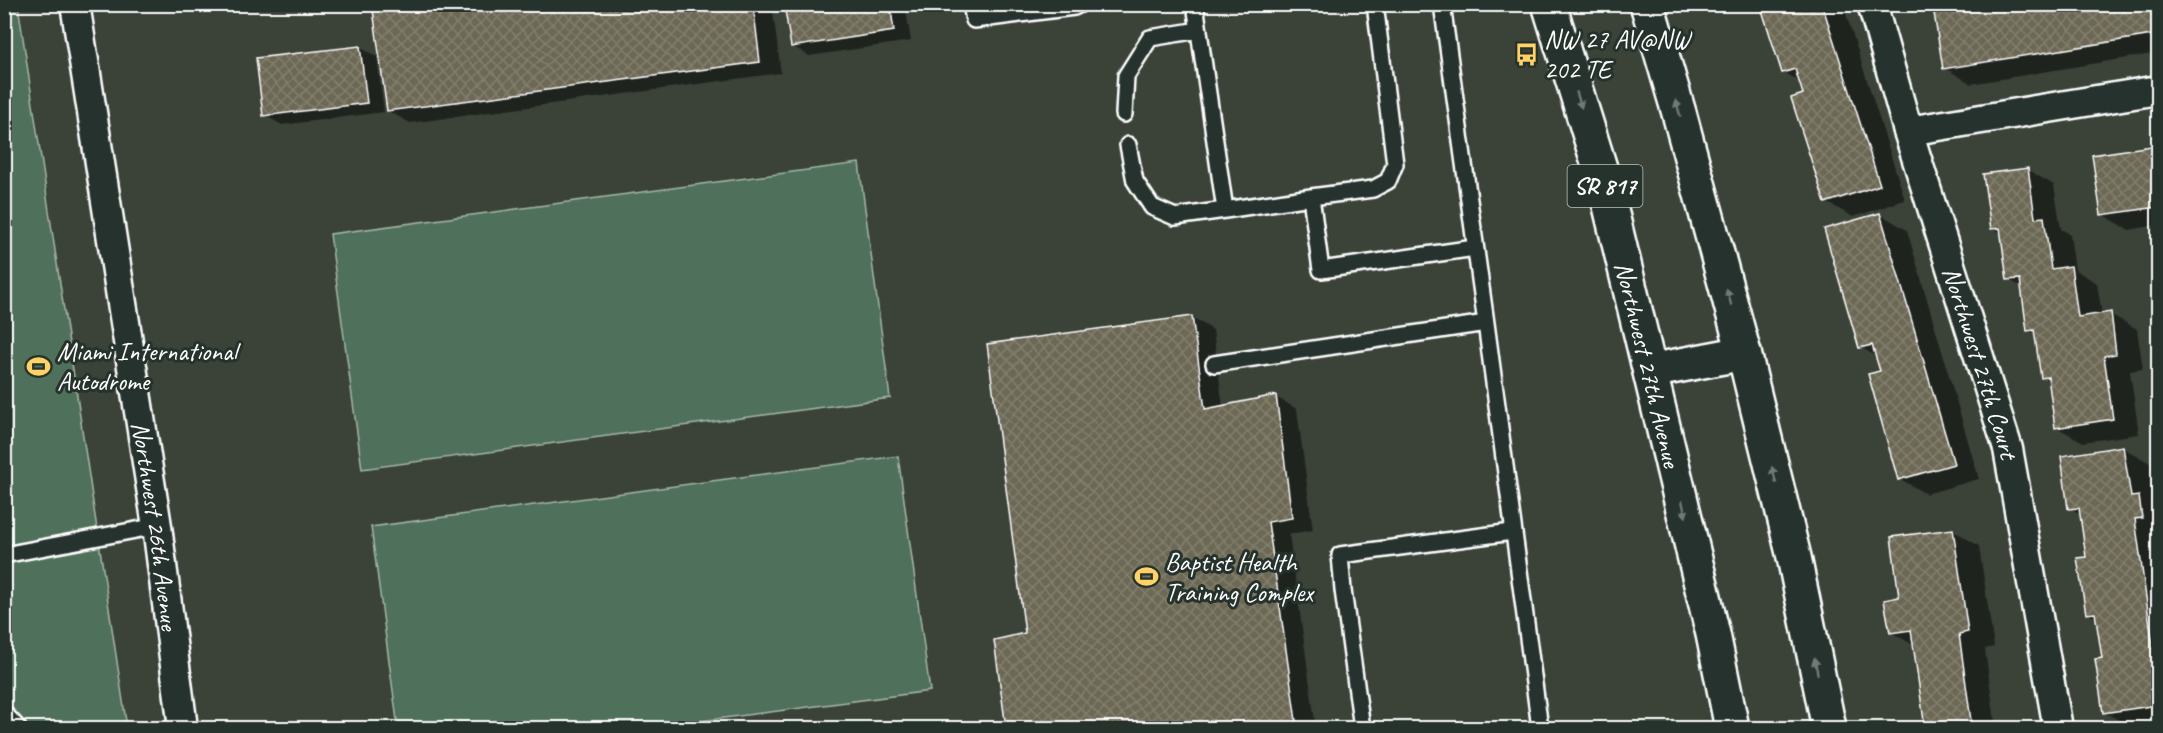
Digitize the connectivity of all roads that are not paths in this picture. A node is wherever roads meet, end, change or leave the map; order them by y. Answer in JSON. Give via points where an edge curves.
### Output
{"nodes":[{"id":1,"x":75,"y":4,"type":"edge"},
{"id":2,"x":971,"y":4,"type":"edge"},
{"id":3,"x":1080,"y":4,"type":"edge"},
{"id":4,"x":1195,"y":4,"type":"edge"},
{"id":5,"x":1375,"y":4,"type":"edge"},
{"id":6,"x":1442,"y":4,"type":"edge"},
{"id":7,"x":1549,"y":4,"type":"edge"},
{"id":8,"x":1647,"y":4,"type":"edge"},
{"id":9,"x":1872,"y":4,"type":"edge"},
{"id":10,"x":1199,"y":30,"type":"junction"},
{"id":11,"x":2158,"y":90,"type":"edge"},
{"id":12,"x":1124,"y":114,"type":"dead end"},
{"id":13,"x":1908,"y":131,"type":"junction"},
{"id":14,"x":1128,"y":146,"type":"dead end"},
{"id":15,"x":1311,"y":197,"type":"junction"},
{"id":16,"x":1225,"y":210,"type":"junction"},
{"id":17,"x":1475,"y":248,"type":"junction"},
{"id":18,"x":1485,"y":323,"type":"junction"},
{"id":19,"x":1744,"y":353,"type":"junction"},
{"id":20,"x":1214,"y":364,"type":"dead end"},
{"id":21,"x":1650,"y":371,"type":"junction"},
{"id":22,"x":157,"y":526,"type":"junction"},
{"id":23,"x":1512,"y":532,"type":"junction"},
{"id":24,"x":4,"y":555,"type":"edge"},
{"id":25,"x":5,"y":714,"type":"edge"},
{"id":26,"x":18,"y":729,"type":"edge"},
{"id":27,"x":183,"y":729,"type":"edge"},
{"id":28,"x":1362,"y":729,"type":"edge"},
{"id":29,"x":1540,"y":729,"type":"edge"},
{"id":30,"x":1732,"y":729,"type":"edge"},
{"id":31,"x":1829,"y":729,"type":"edge"},
{"id":32,"x":2058,"y":729,"type":"edge"}],
"edges":[{"from":1,"to":22,"type":"street","name":"Northwest 26th Avenue"},
{"from":2,"to":3,"type":"lane","via":[[974,20]]},
{"from":4,"to":10,"type":"lane"},
{"from":5,"to":15,"type":"lane","via":[[1395,164],[1388,181],[1373,189]]},
{"from":6,"to":17,"type":"lane"},
{"from":7,"to":21,"type":"main road","name":"Northwest 27th Avenue","number":"SR 817","one_way":true,"via":[[1604,181]]},
{"from":19,"to":8,"type":"main road","one_way":true},
{"from":9,"to":13,"type":"street","name":"Northwest 27th Court"},
{"from":10,"to":12,"type":"lane","via":[[1149,38],[1126,76]]},
{"from":10,"to":16,"type":"lane"},
{"from":11,"to":13,"type":"street"},
{"from":13,"to":32,"type":"street","name":"Northwest 27th Court","via":[[2008,449]]},
{"from":14,"to":16,"type":"lane","via":[[1135,181],[1152,207],[1175,217]]},
{"from":15,"to":16,"type":"lane"},
{"from":15,"to":17,"type":"lane","via":[[1321,270]]},
{"from":17,"to":18,"type":"lane"},
{"from":18,"to":20,"type":"lane"},
{"from":18,"to":23,"type":"lane"},
{"from":19,"to":21,"type":"main road"},
{"from":31,"to":19,"type":"main road","one_way":true,"via":[[1794,557]]},
{"from":21,"to":30,"type":"main road","name":"Northwest 27th Avenue","number":"SR 817","one_way":true},
{"from":22,"to":24,"type":"lane"},
{"from":22,"to":27,"type":"street","name":"Northwest 26th Avenue"},
{"from":23,"to":28,"type":"lane","via":[[1340,555]]},
{"from":23,"to":29,"type":"lane"},
{"from":25,"to":26,"type":"lane"}]}
